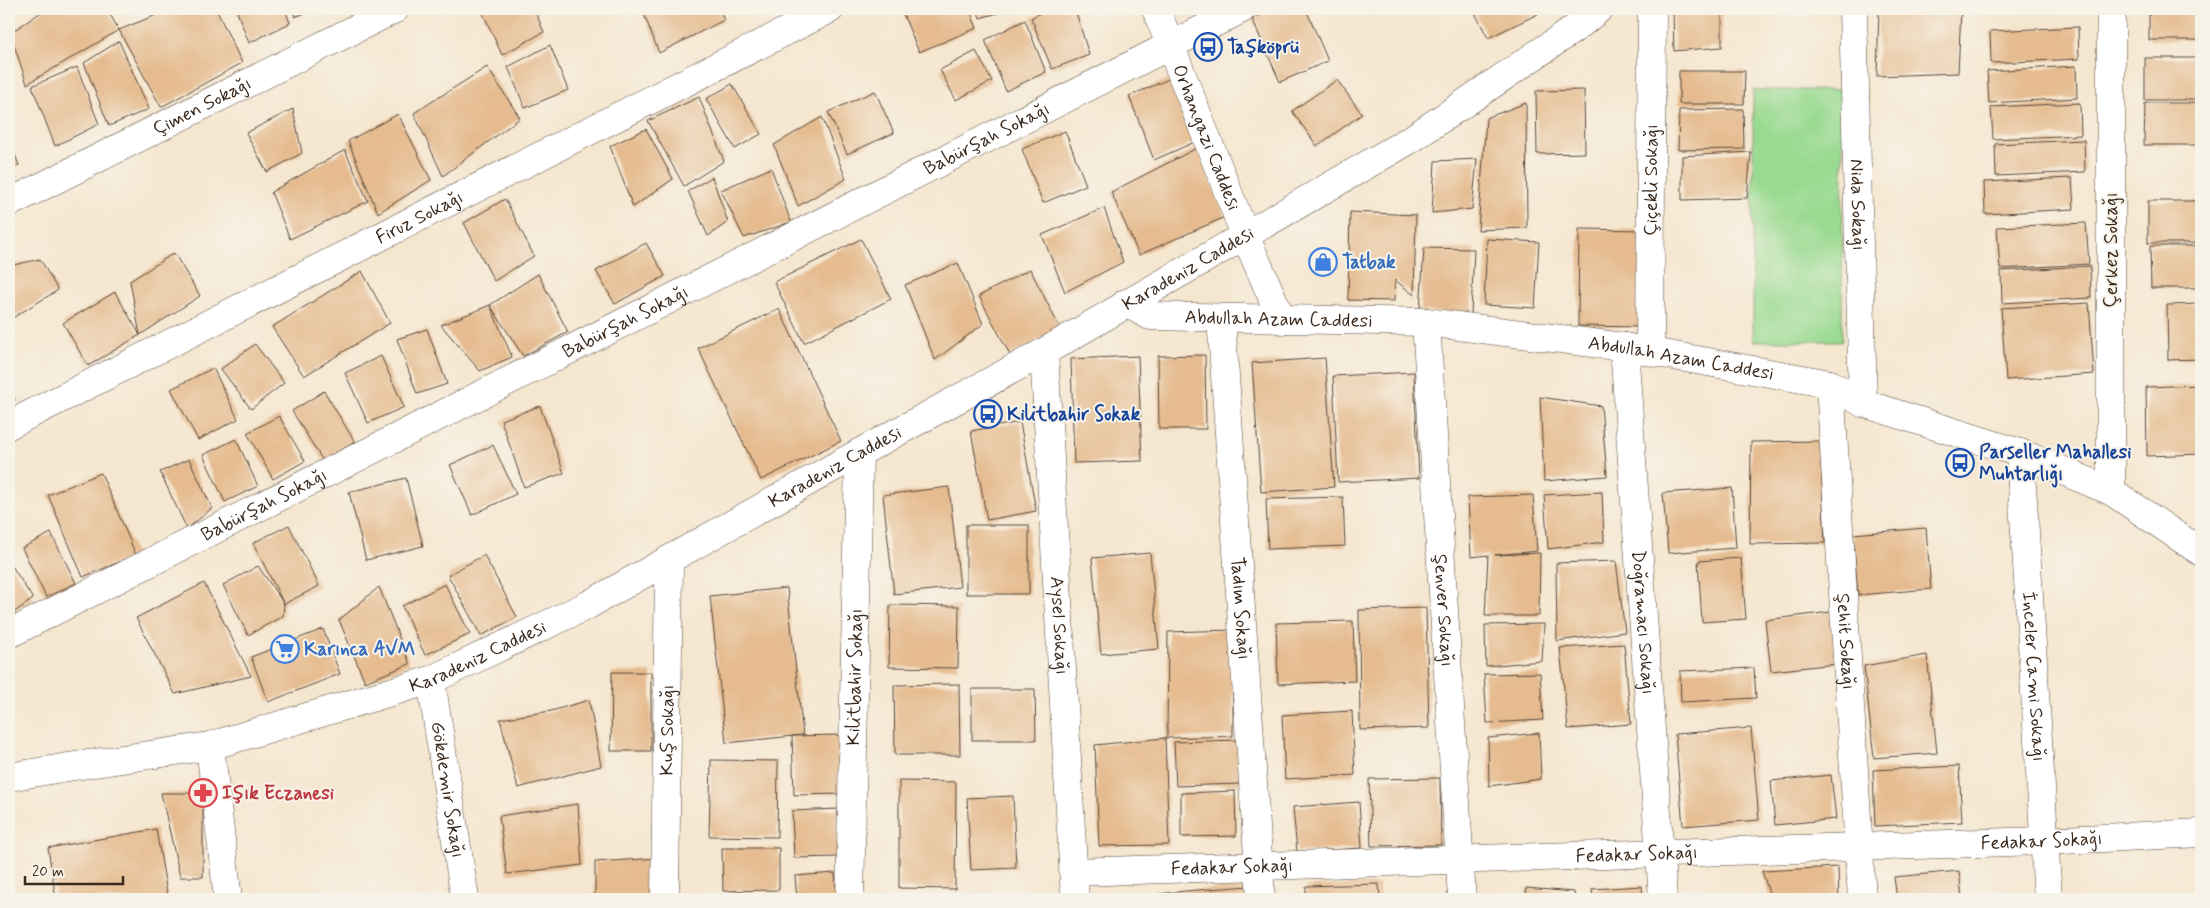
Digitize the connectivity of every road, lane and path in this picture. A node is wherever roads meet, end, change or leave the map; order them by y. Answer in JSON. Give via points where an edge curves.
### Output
{"nodes":[{"id":1,"x":394,"y":9,"type":"edge"},
{"id":2,"x":830,"y":9,"type":"edge"},
{"id":3,"x":1156,"y":9,"type":"edge"},
{"id":4,"x":1242,"y":9,"type":"edge"},
{"id":5,"x":1600,"y":9,"type":"edge"},
{"id":6,"x":1652,"y":9,"type":"edge"},
{"id":7,"x":1853,"y":9,"type":"edge"},
{"id":8,"x":2111,"y":9,"type":"edge"},
{"id":9,"x":1171,"y":44,"type":"junction"},
{"id":10,"x":9,"y":204,"type":"edge"},
{"id":11,"x":1245,"y":235,"type":"junction"},
{"id":12,"x":1126,"y":303,"type":"junction"},
{"id":13,"x":1221,"y":318,"type":"junction"},
{"id":14,"x":1282,"y":320,"type":"junction"},
{"id":15,"x":1426,"y":322,"type":"junction"},
{"id":16,"x":1637,"y":349,"type":"junction"},
{"id":17,"x":1044,"y":352,"type":"junction"},
{"id":18,"x":1830,"y":384,"type":"junction"},
{"id":19,"x":1863,"y":403,"type":"junction"},
{"id":20,"x":9,"y":426,"type":"edge"},
{"id":21,"x":859,"y":453,"type":"junction"},
{"id":22,"x":2020,"y":453,"type":"junction"},
{"id":23,"x":2111,"y":491,"type":"junction"},
{"id":24,"x":2201,"y":552,"type":"edge"},
{"id":25,"x":669,"y":561,"type":"junction"},
{"id":26,"x":9,"y":634,"type":"edge"},
{"id":27,"x":431,"y":680,"type":"junction"},
{"id":28,"x":210,"y":746,"type":"junction"},
{"id":29,"x":9,"y":777,"type":"edge"},
{"id":30,"x":2201,"y":833,"type":"edge"},
{"id":31,"x":2043,"y":841,"type":"junction"},
{"id":32,"x":1858,"y":847,"type":"junction"},
{"id":33,"x":1659,"y":853,"type":"junction"},
{"id":34,"x":1459,"y":860,"type":"junction"},
{"id":35,"x":1258,"y":866,"type":"junction"},
{"id":36,"x":1073,"y":872,"type":"junction"},
{"id":37,"x":228,"y":899,"type":"edge"},
{"id":38,"x":465,"y":899,"type":"edge"},
{"id":39,"x":665,"y":899,"type":"edge"},
{"id":40,"x":850,"y":899,"type":"edge"},
{"id":41,"x":1075,"y":899,"type":"edge"},
{"id":42,"x":1261,"y":899,"type":"edge"},
{"id":43,"x":1462,"y":899,"type":"edge"},
{"id":44,"x":1663,"y":899,"type":"edge"},
{"id":45,"x":1862,"y":899,"type":"edge"},
{"id":46,"x":2048,"y":899,"type":"edge"}],
"edges":[{"from":1,"to":10,"type":"street","name":"Çimen Sokağı"},
{"from":2,"to":20,"type":"street","name":"Firuz Sokağı"},
{"from":3,"to":9,"type":"street","name":"Orhangazi Caddesi"},
{"from":4,"to":9,"type":"street","name":"Babürşah Sokağı"},
{"from":5,"to":11,"type":"street","name":"Karadeniz Caddesi","via":[[1413,138]]},
{"from":6,"to":16,"type":"street","name":"Çiçekli Sokağı"},
{"from":7,"to":19,"type":"street","name":"Nida Sokağı"},
{"from":8,"to":23,"type":"street","name":"Çerkez Sokağı"},
{"from":9,"to":11,"type":"street","name":"Orhangazi Caddesi"},
{"from":9,"to":26,"type":"street","name":"Babürşah Sokağı"},
{"from":11,"to":12,"type":"street","name":"Karadeniz Caddesi"},
{"from":11,"to":14,"type":"street","name":"Orhangazi Caddesi"},
{"from":12,"to":13,"type":"street","name":"Abdullah Azam Caddesi","via":[[1150,316]]},
{"from":12,"to":17,"type":"street","name":"Karadeniz Caddesi"},
{"from":13,"to":14,"type":"street","name":"Abdullah Azam Caddesi"},
{"from":13,"to":35,"type":"street","name":"Tadım Sokağı"},
{"from":14,"to":15,"type":"street","name":"Abdullah Azam Caddesi"},
{"from":15,"to":16,"type":"street","name":"Abdullah Azam Caddesi"},
{"from":15,"to":34,"type":"street","name":"Şenver Sokağı"},
{"from":16,"to":18,"type":"street","name":"Abdullah Azam Caddesi"},
{"from":16,"to":33,"type":"street","name":"Doğramacı Sokağı"},
{"from":17,"to":21,"type":"street","name":"Karadeniz Caddesi"},
{"from":17,"to":36,"type":"street","name":"Aysel Sokağı"},
{"from":18,"to":19,"type":"street","name":"Abdullah Azam Caddesi"},
{"from":18,"to":32,"type":"street","name":"Şehit Sokağı"},
{"from":19,"to":22,"type":"street","name":"Abdullah Azam Caddesi"},
{"from":21,"to":25,"type":"street","name":"Karadeniz Caddesi"},
{"from":21,"to":40,"type":"street","name":"Kilitbahir Sokağı"},
{"from":22,"to":23,"type":"street","name":"Abdullah Azam Caddesi"},
{"from":22,"to":31,"type":"street","name":"İnceler Cami Sokağı"},
{"from":23,"to":24,"type":"street","name":"Abdullah Azam Caddesi"},
{"from":25,"to":27,"type":"street","name":"Karadeniz Caddesi","via":[[588,605]]},
{"from":25,"to":39,"type":"street","name":"Kuş Sokağı"},
{"from":27,"to":28,"type":"street","name":"Karadeniz Caddesi"},
{"from":27,"to":38,"type":"street","name":"Gökdemir Sokağı"},
{"from":28,"to":29,"type":"street","name":"Karadeniz Caddesi"},
{"from":28,"to":37,"type":"street"},
{"from":30,"to":31,"type":"street","name":"Fedakar Sokağı"},
{"from":31,"to":32,"type":"street","name":"Fedakar Sokağı"},
{"from":31,"to":46,"type":"street","name":"İnceler Cami Sokağı"},
{"from":32,"to":33,"type":"street","name":"Fedakar Sokağı"},
{"from":32,"to":45,"type":"street","name":"Şehit Sokağı"},
{"from":33,"to":34,"type":"street","name":"Fedakar Sokağı"},
{"from":33,"to":44,"type":"street","name":"Doğramacı Sokağı"},
{"from":34,"to":35,"type":"street","name":"Fedakar Sokağı"},
{"from":34,"to":43,"type":"street","name":"Şenver Sokağı"},
{"from":35,"to":36,"type":"street","name":"Fedakar Sokağı"},
{"from":35,"to":42,"type":"street","name":"Tadım Sokağı"},
{"from":36,"to":41,"type":"street","name":"Aysel Sokağı"}]}
